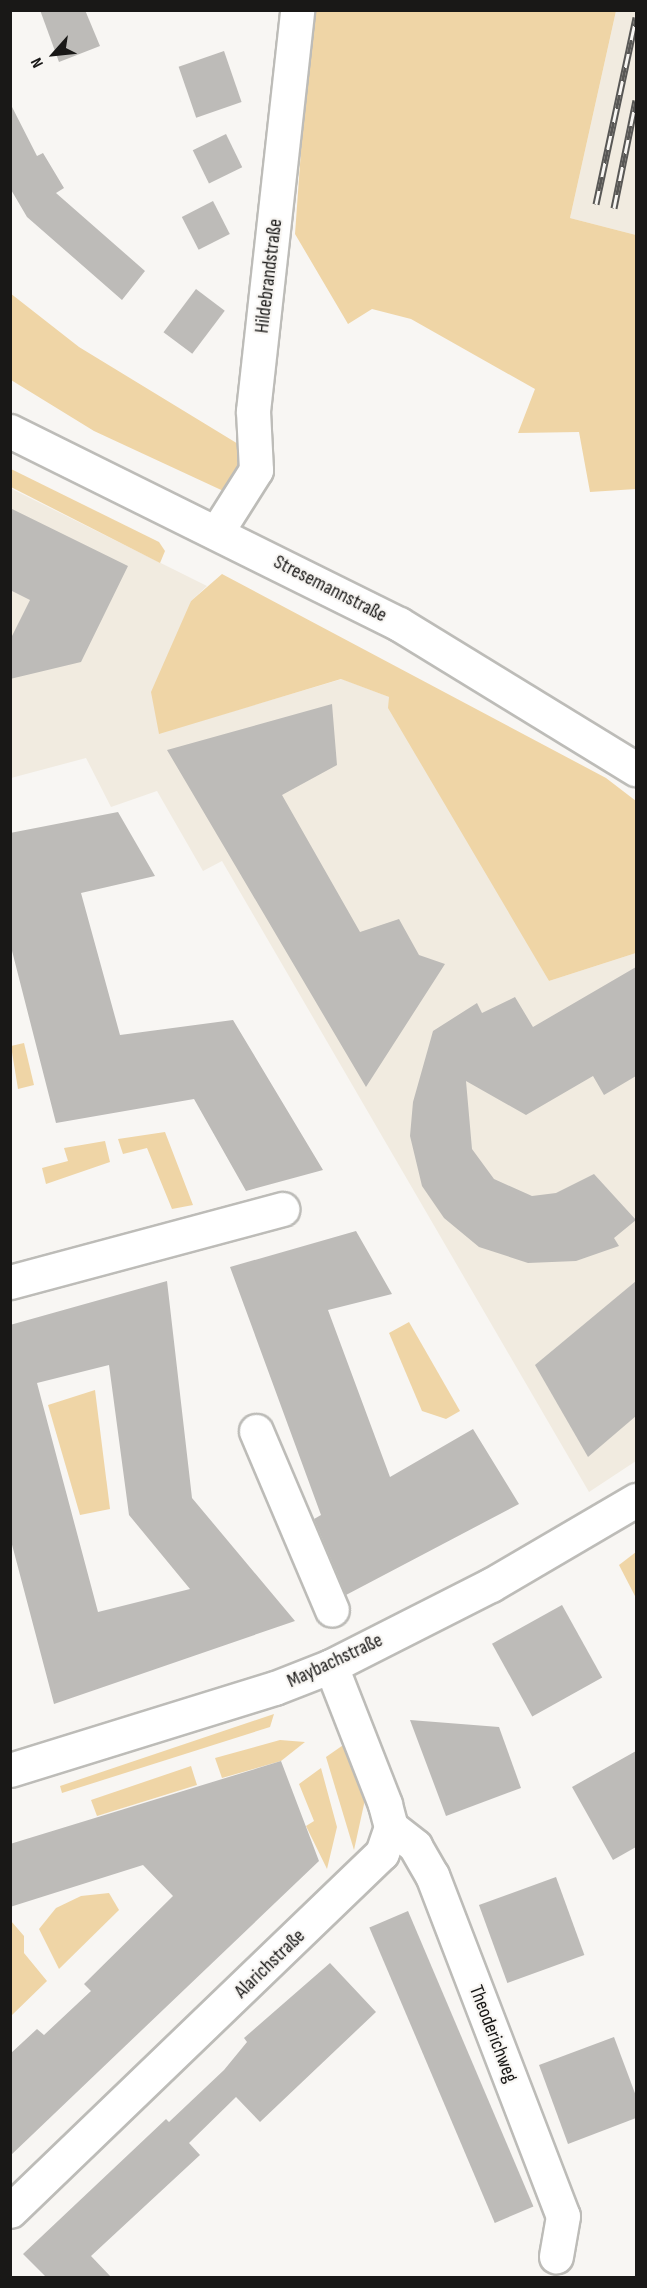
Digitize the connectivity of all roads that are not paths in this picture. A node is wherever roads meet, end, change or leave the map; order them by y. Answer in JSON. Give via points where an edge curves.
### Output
{"nodes":[{"id":1,"x":297,"y":10,"type":"edge"},
{"id":2,"x":10,"y":431,"type":"edge"},
{"id":3,"x":218,"y":530,"type":"junction"},
{"id":4,"x":636,"y":769,"type":"edge"},
{"id":5,"x":282,"y":1209,"type":"dead end"},
{"id":6,"x":10,"y":1282,"type":"edge"},
{"id":7,"x":256,"y":1431,"type":"dead end"},
{"id":8,"x":636,"y":1500,"type":"edge"},
{"id":9,"x":332,"y":1610,"type":"dead end"},
{"id":10,"x":331,"y":1666,"type":"junction"},
{"id":11,"x":10,"y":1770,"type":"edge"},
{"id":12,"x":391,"y":1827,"type":"junction"},
{"id":13,"x":10,"y":2211,"type":"edge"},
{"id":14,"x":556,"y":2256,"type":"dead end"}],
"edges":[{"from":1,"to":3,"type":"street","name":"Hildebrandstraße","via":[[253,411],[256,470]]},
{"from":2,"to":3,"type":"street","name":"Stresemannstraße"},
{"from":3,"to":4,"type":"street","name":"Stresemannstraße","via":[[480,670]]},
{"from":5,"to":6,"type":"street"},
{"from":7,"to":9,"type":"street"},
{"from":8,"to":10,"type":"street","name":"Maybachstraße","via":[[491,1585]]},
{"from":10,"to":11,"type":"street","name":"Maybachstraße","via":[[275,1689]]},
{"from":10,"to":12,"type":"street"},
{"from":12,"to":13,"type":"street","name":"Alarichstraße","via":[[382,1853],[358,1880]]},
{"from":12,"to":14,"type":"street","name":"Theoderichweg","via":[[415,1846],[432,1875],[563,2216]]}]}
